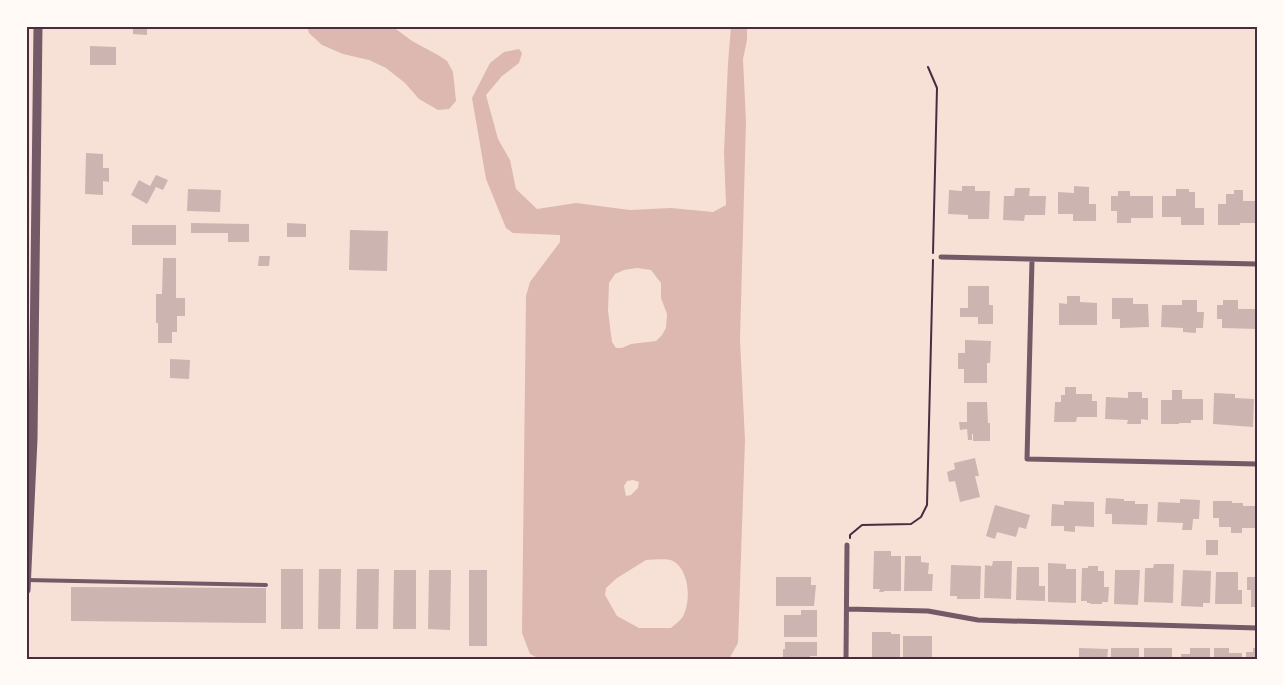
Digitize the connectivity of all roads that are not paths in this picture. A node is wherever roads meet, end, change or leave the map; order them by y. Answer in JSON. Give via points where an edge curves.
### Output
{"nodes":[{"id":1,"x":38,"y":26,"type":"edge"},
{"id":2,"x":941,"y":257,"type":"dead end"},
{"id":3,"x":1032,"y":260,"type":"junction"},
{"id":4,"x":1257,"y":264,"type":"edge"},
{"id":5,"x":30,"y":438,"type":"edge"},
{"id":6,"x":1257,"y":464,"type":"edge"},
{"id":7,"x":848,"y":545,"type":"road end"},
{"id":8,"x":27,"y":580,"type":"edge"},
{"id":9,"x":266,"y":585,"type":"dead end"},
{"id":10,"x":26,"y":590,"type":"edge"},
{"id":11,"x":847,"y":609,"type":"junction"},
{"id":12,"x":1257,"y":628,"type":"edge"},
{"id":13,"x":846,"y":659,"type":"edge"}],
"edges":[{"from":1,"to":5,"type":"street"},
{"from":2,"to":3,"type":"street"},
{"from":3,"to":4,"type":"street"},
{"from":3,"to":6,"type":"street","via":[[1028,460]]},
{"from":5,"to":8,"type":"street"},
{"from":7,"to":11,"type":"street"},
{"from":8,"to":9,"type":"lane"},
{"from":8,"to":10,"type":"street"},
{"from":11,"to":12,"type":"street","via":[[928,611],[978,620]]},
{"from":11,"to":13,"type":"street"}]}
